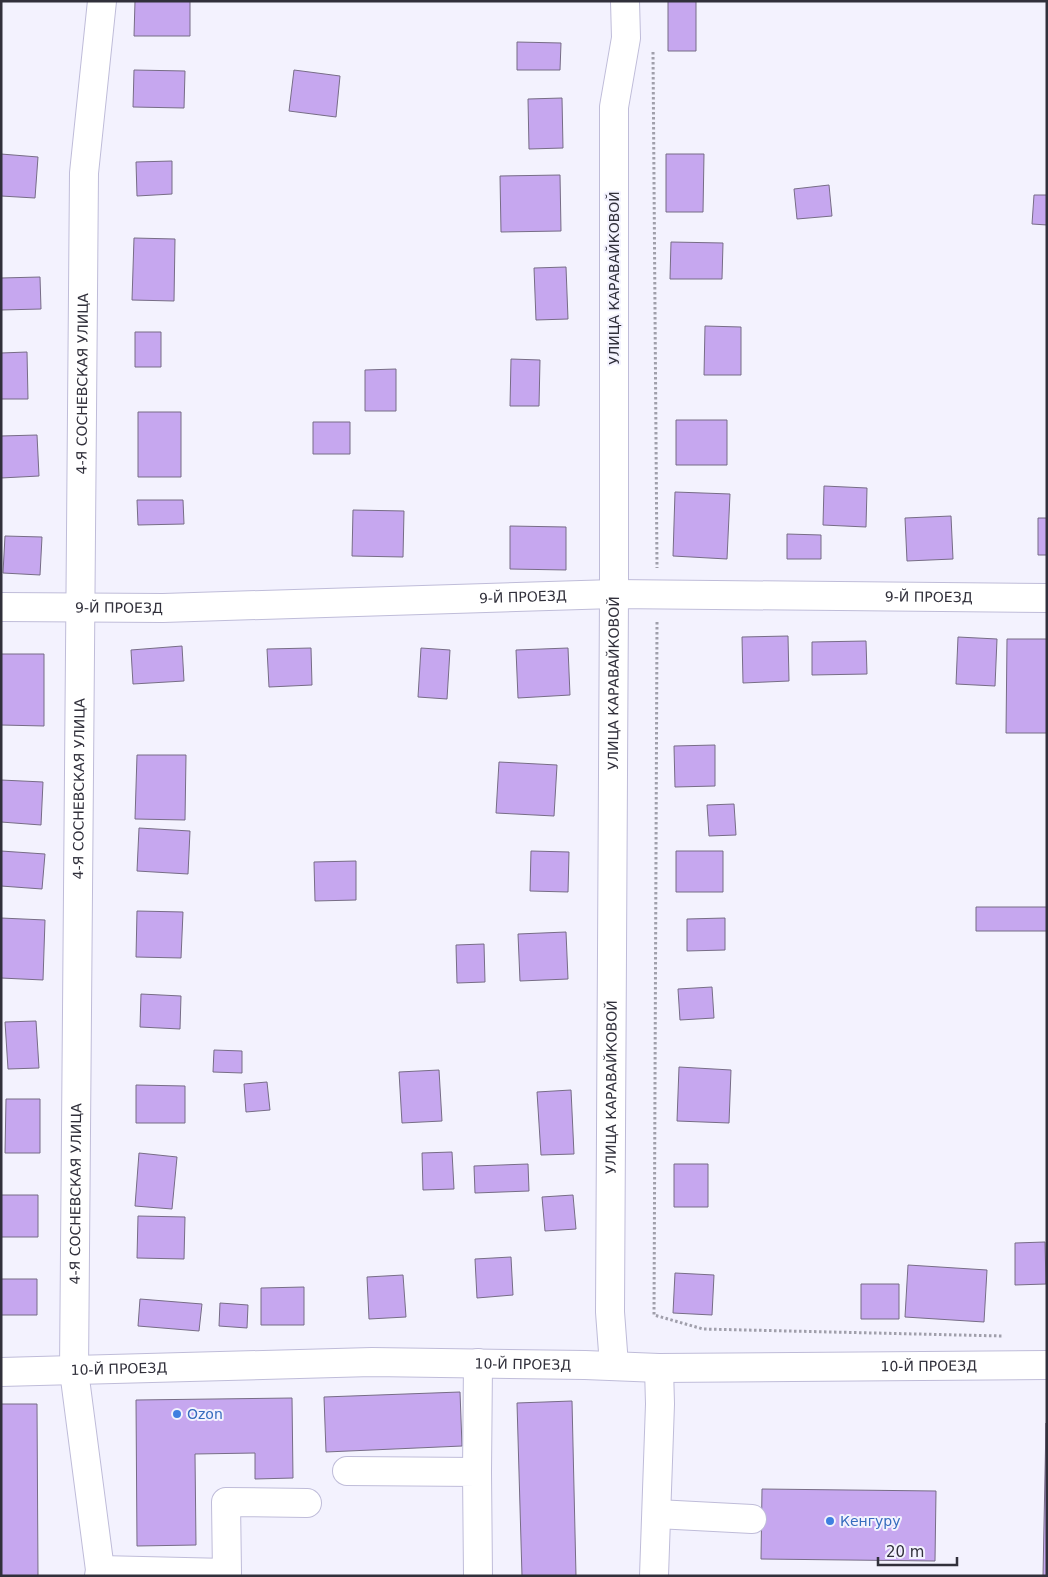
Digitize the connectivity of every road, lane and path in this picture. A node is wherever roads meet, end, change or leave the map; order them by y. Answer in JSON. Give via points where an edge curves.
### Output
{"nodes":[{"id":1,"x":102,"y":1,"type":"edge"},
{"id":2,"x":625,"y":1,"type":"edge"},
{"id":3,"x":653,"y":51,"type":"dead end"},
{"id":4,"x":614,"y":594,"type":"junction"},
{"id":5,"x":657,"y":595,"type":"junction"},
{"id":6,"x":1047,"y":598,"type":"edge"},
{"id":7,"x":1,"y":608,"type":"edge"},
{"id":8,"x":81,"y":608,"type":"junction"},
{"id":9,"x":1008,"y":1336,"type":"dead end"},
{"id":10,"x":478,"y":1363,"type":"junction"},
{"id":11,"x":1047,"y":1365,"type":"edge"},
{"id":12,"x":614,"y":1366,"type":"junction"},
{"id":13,"x":659,"y":1368,"type":"junction"},
{"id":14,"x":74,"y":1370,"type":"junction"},
{"id":15,"x":1,"y":1372,"type":"edge"},
{"id":16,"x":347,"y":1471,"type":"dead end"},
{"id":17,"x":477,"y":1472,"type":"junction"},
{"id":18,"x":307,"y":1503,"type":"dead end"},
{"id":19,"x":657,"y":1514,"type":"junction"},
{"id":20,"x":752,"y":1519,"type":"dead end"},
{"id":21,"x":100,"y":1573,"type":"edge"},
{"id":22,"x":174,"y":1573,"type":"edge"},
{"id":23,"x":478,"y":1576,"type":"edge"},
{"id":24,"x":654,"y":1576,"type":"edge"}],
"edges":[{"from":1,"to":8,"type":"street","name":"4-Я СОСНЕВСКАЯ УЛИЦА","via":[[84,173]]},
{"from":2,"to":4,"type":"street","name":"УЛИЦА КАРАВАЙКОВОЙ","via":[[626,38],[614,106]]},
{"from":3,"to":5,"type":"path"},
{"from":4,"to":5,"type":"street","name":"9-Й ПРОЕЗД"},
{"from":4,"to":8,"type":"street","name":"9-Й ПРОЕЗД"},
{"from":4,"to":12,"type":"street","name":"УЛИЦА КАРАВАЙКОВОЙ","via":[[610,1312]]},
{"from":5,"to":6,"type":"street","name":"9-Й ПРОЕЗД"},
{"from":5,"to":9,"type":"path","via":[[654,1315],[704,1329]]},
{"from":7,"to":8,"type":"street","name":"9-Й ПРОЕЗД"},
{"from":8,"to":14,"type":"street","name":"4-Я СОСНЕВСКАЯ УЛИЦА"},
{"from":10,"to":12,"type":"street","name":"10-Й ПРОЕЗД"},
{"from":10,"to":14,"type":"street","name":"10-Й ПРОЕЗД","via":[[372,1362]]},
{"from":10,"to":17,"type":"street"},
{"from":11,"to":13,"type":"street","name":"10-Й ПРОЕЗД"},
{"from":12,"to":13,"type":"street","name":"10-Й ПРОЕЗД"},
{"from":13,"to":19,"type":"street"},
{"from":14,"to":15,"type":"street","name":"10-Й ПРОЕЗД"},
{"from":14,"to":21,"type":"street","name":"4-Я СОСНЕВСКАЯ УЛИЦА"},
{"from":16,"to":17,"type":"street"},
{"from":17,"to":23,"type":"street"},
{"from":18,"to":22,"type":"street","via":[[226,1502],[227,1573]]},
{"from":19,"to":20,"type":"street"},
{"from":19,"to":24,"type":"street"},
{"from":21,"to":22,"type":"street"}]}
